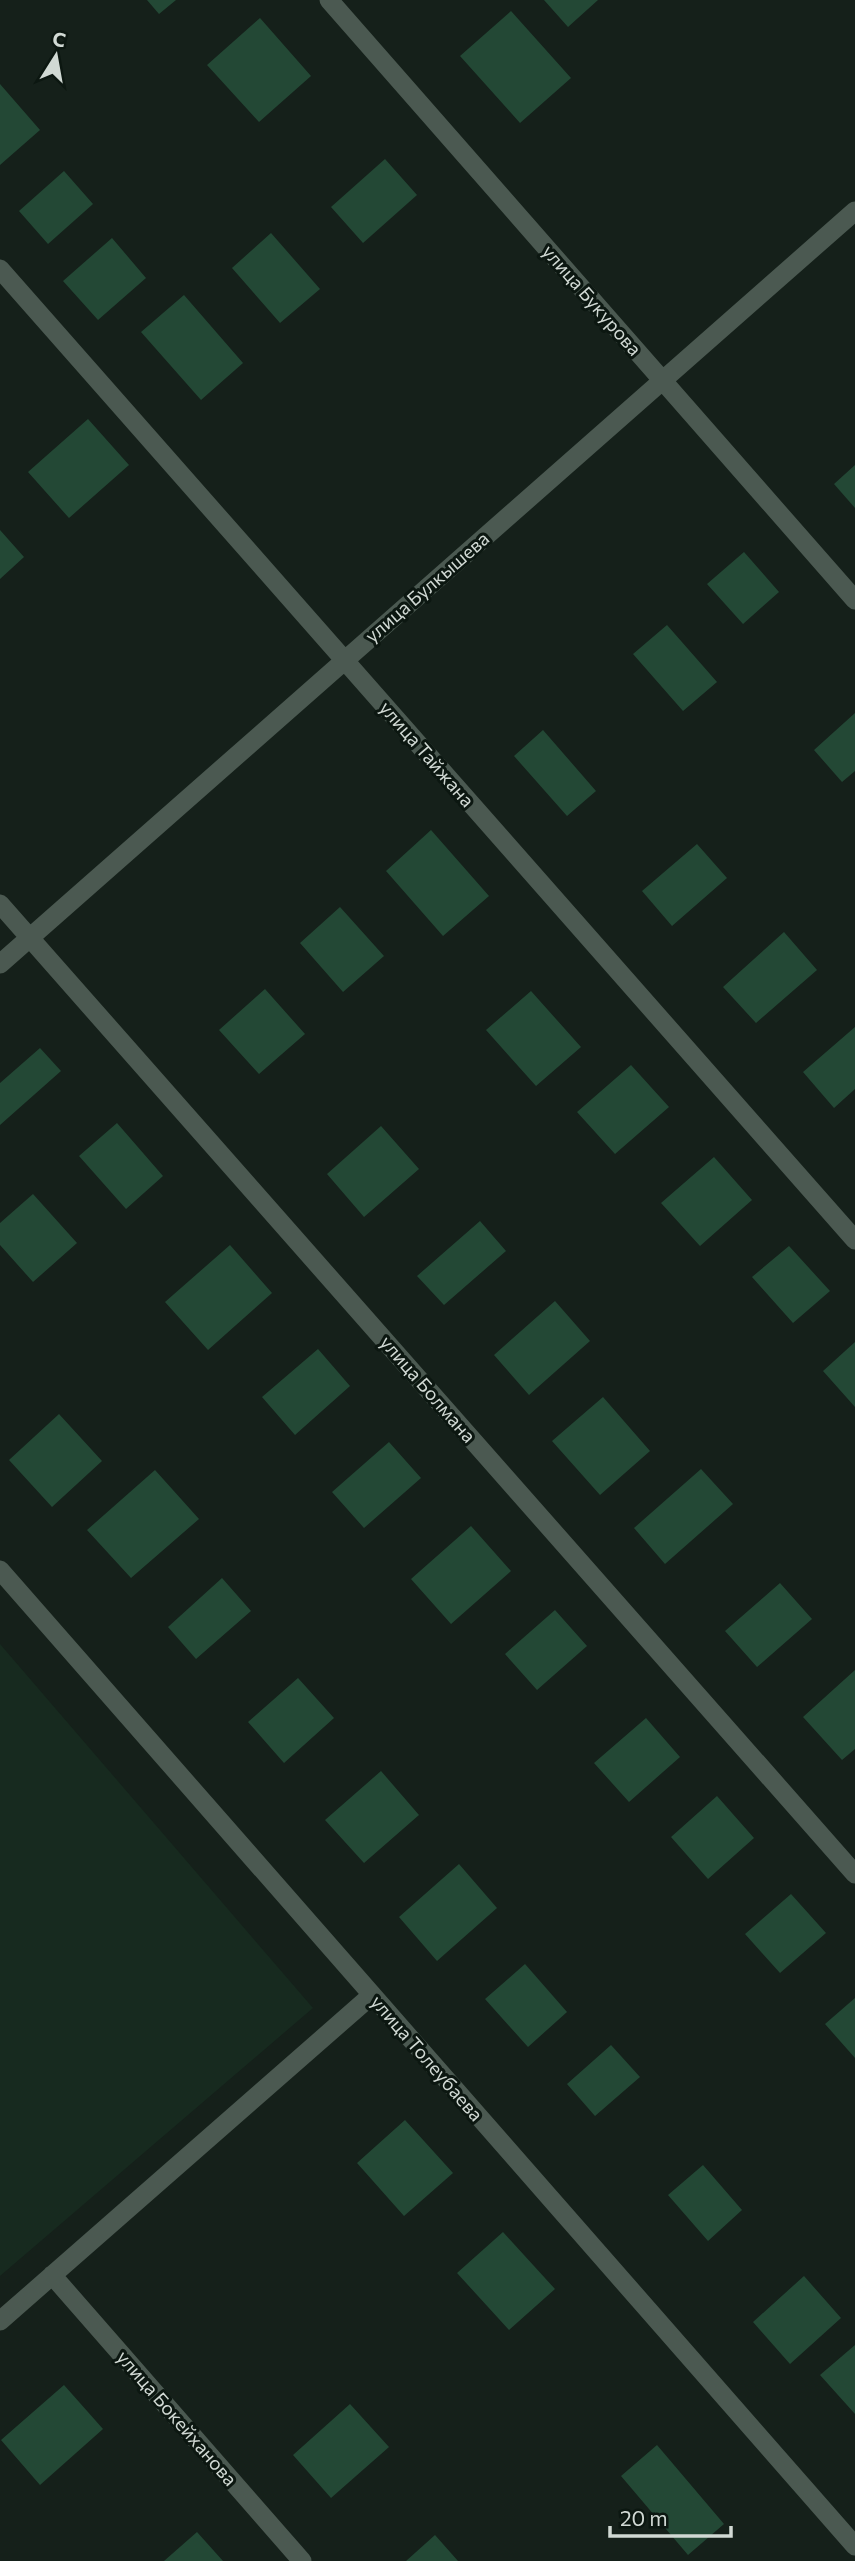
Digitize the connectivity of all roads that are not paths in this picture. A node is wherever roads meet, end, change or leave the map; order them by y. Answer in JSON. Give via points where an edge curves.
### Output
{"nodes":[{"id":1,"x":329,"y":0,"type":"edge"},
{"id":2,"x":855,"y":211,"type":"edge"},
{"id":3,"x":0,"y":269,"type":"edge"},
{"id":4,"x":662,"y":381,"type":"junction"},
{"id":5,"x":855,"y":600,"type":"edge"},
{"id":6,"x":345,"y":660,"type":"junction"},
{"id":7,"x":0,"y":904,"type":"edge"},
{"id":8,"x":30,"y":938,"type":"junction"},
{"id":9,"x":0,"y":964,"type":"edge"},
{"id":10,"x":855,"y":1240,"type":"edge"},
{"id":11,"x":0,"y":1570,"type":"edge"},
{"id":12,"x":855,"y":1874,"type":"edge"},
{"id":13,"x":372,"y":1995,"type":"junction"},
{"id":14,"x":52,"y":2275,"type":"junction"},
{"id":15,"x":0,"y":2321,"type":"edge"},
{"id":16,"x":855,"y":2546,"type":"edge"},
{"id":17,"x":302,"y":2561,"type":"edge"}],
"edges":[{"from":1,"to":4,"type":"street","name":"улица Букурова"},
{"from":2,"to":4,"type":"street","name":"улица Булкышева"},
{"from":3,"to":6,"type":"street","name":"улица Тайжана"},
{"from":4,"to":5,"type":"street","name":"улица Букурова"},
{"from":4,"to":6,"type":"street","name":"улица Булкышева"},
{"from":6,"to":8,"type":"street","name":"улица Булкышева"},
{"from":6,"to":10,"type":"street","name":"улица Тайжана"},
{"from":7,"to":8,"type":"street","name":"улица Болмана"},
{"from":8,"to":9,"type":"street","name":"улица Булкышева"},
{"from":8,"to":12,"type":"street","name":"улица Болмана"},
{"from":11,"to":13,"type":"street","name":"улица Толеубаева"},
{"from":13,"to":14,"type":"street"},
{"from":13,"to":16,"type":"street","name":"улица Толеубаева"},
{"from":14,"to":15,"type":"street"},
{"from":14,"to":17,"type":"street","name":"улица Бокейханова"}]}
